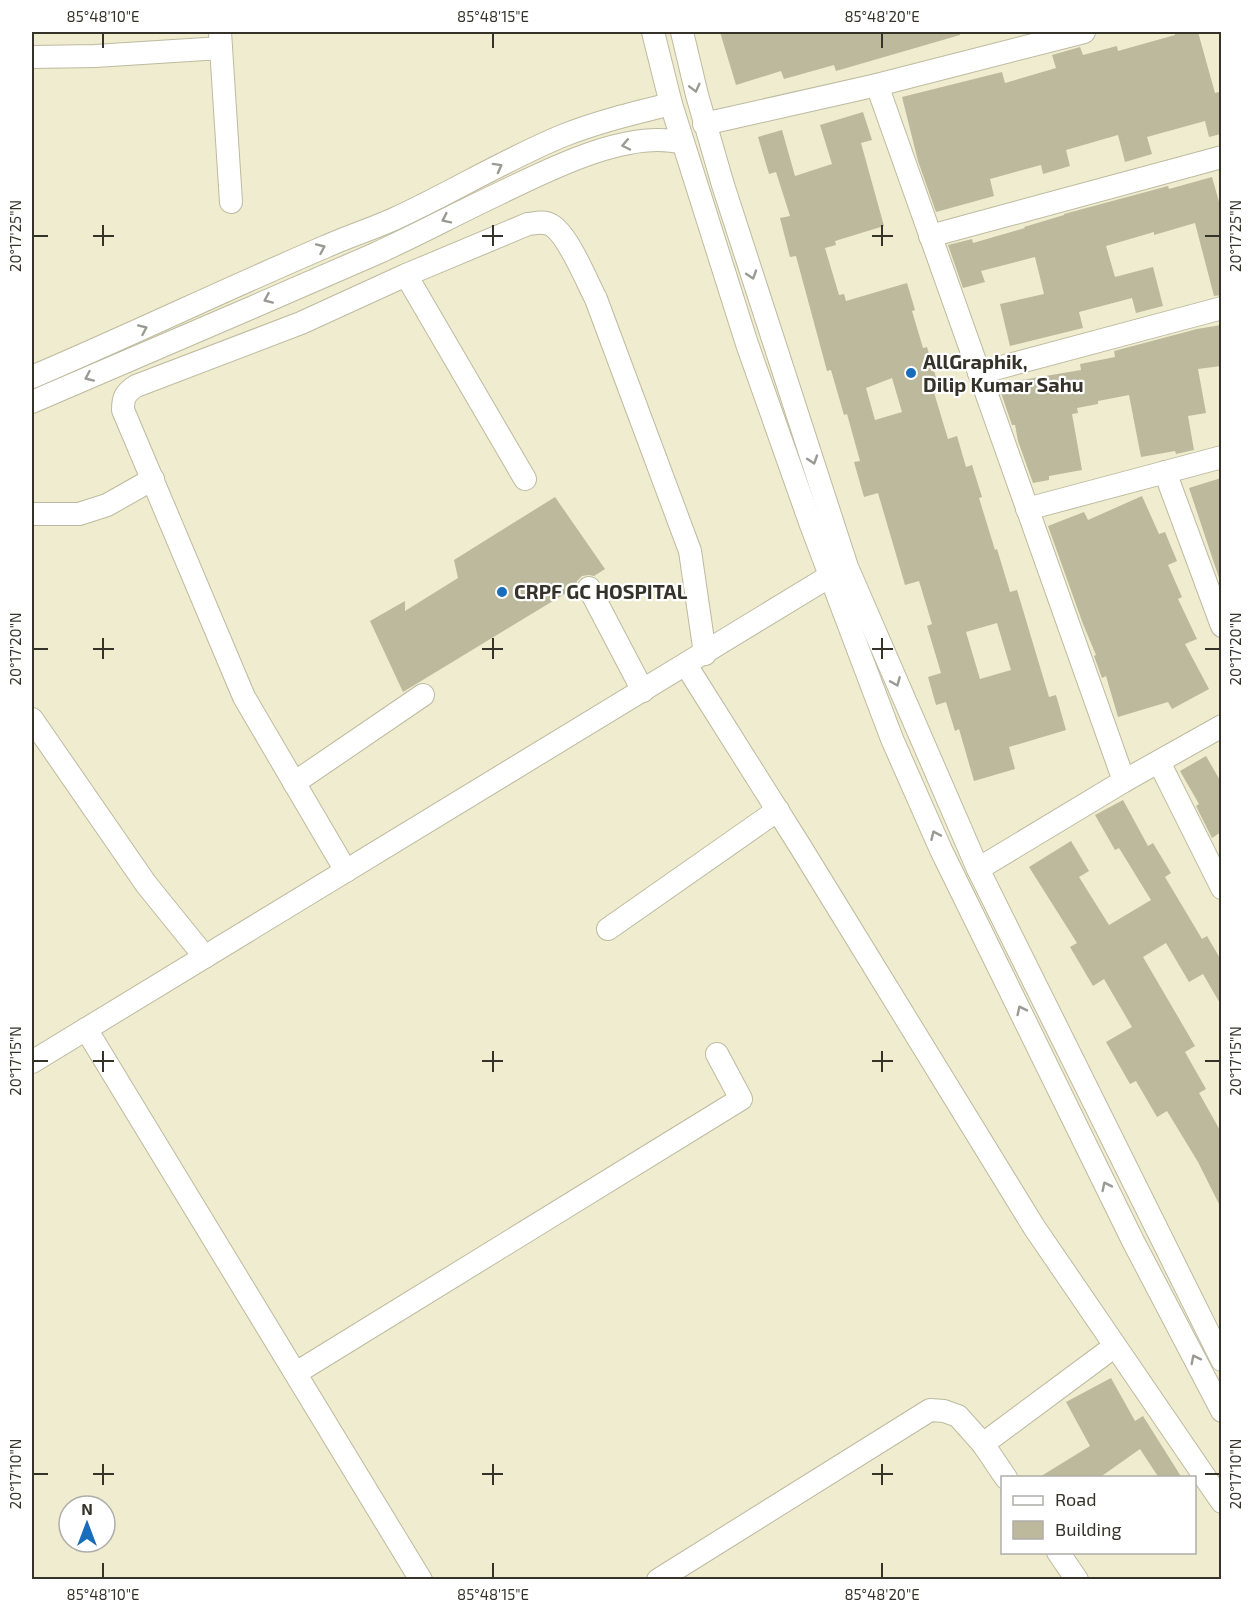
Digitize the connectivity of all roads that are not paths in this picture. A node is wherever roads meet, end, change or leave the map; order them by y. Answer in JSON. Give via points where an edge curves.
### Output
{"nodes":[{"id":1,"x":653,"y":32,"type":"edge"},
{"id":2,"x":682,"y":32,"type":"edge"},
{"id":3,"x":1084,"y":32,"type":"edge"},
{"id":4,"x":220,"y":40,"type":"edge"},
{"id":5,"x":32,"y":57,"type":"edge"},
{"id":6,"x":877,"y":85,"type":"junction"},
{"id":7,"x":671,"y":104,"type":"junction"},
{"id":8,"x":704,"y":124,"type":"junction"},
{"id":9,"x":683,"y":143,"type":"junction"},
{"id":10,"x":1221,"y":158,"type":"edge"},
{"id":11,"x":231,"y":202,"type":"dead end"},
{"id":12,"x":739,"y":234,"type":"junction"},
{"id":13,"x":930,"y":236,"type":"junction"},
{"id":14,"x":715,"y":242,"type":"junction"},
{"id":15,"x":406,"y":275,"type":"junction"},
{"id":16,"x":1221,"y":308,"type":"edge"},
{"id":17,"x":979,"y":373,"type":"junction"},
{"id":18,"x":32,"y":377,"type":"edge"},
{"id":19,"x":32,"y":402,"type":"edge"},
{"id":20,"x":1221,"y":456,"type":"edge"},
{"id":21,"x":1165,"y":472,"type":"junction"},
{"id":22,"x":153,"y":479,"type":"junction"},
{"id":23,"x":525,"y":479,"type":"dead end"},
{"id":24,"x":1028,"y":509,"type":"junction"},
{"id":25,"x":32,"y":514,"type":"edge"},
{"id":26,"x":830,"y":576,"type":"junction"},
{"id":27,"x":590,"y":588,"type":"dead end"},
{"id":28,"x":1220,"y":618,"type":"edge"},
{"id":29,"x":695,"y":659,"type":"junction"},
{"id":30,"x":643,"y":691,"type":"junction"},
{"id":31,"x":423,"y":695,"type":"dead end"},
{"id":32,"x":32,"y":719,"type":"edge"},
{"id":33,"x":1221,"y":726,"type":"edge"},
{"id":34,"x":1159,"y":762,"type":"junction"},
{"id":35,"x":1124,"y":781,"type":"junction"},
{"id":36,"x":294,"y":783,"type":"junction"},
{"id":37,"x":778,"y":810,"type":"junction"},
{"id":38,"x":978,"y":869,"type":"junction"},
{"id":39,"x":346,"y":872,"type":"junction"},
{"id":40,"x":1221,"y":888,"type":"edge"},
{"id":41,"x":608,"y":928,"type":"dead end"},
{"id":42,"x":205,"y":957,"type":"junction"},
{"id":43,"x":86,"y":1029,"type":"junction"},
{"id":44,"x":717,"y":1054,"type":"dead end"},
{"id":45,"x":32,"y":1062,"type":"edge"},
{"id":46,"x":1183,"y":1284,"type":"junction"},
{"id":47,"x":1161,"y":1295,"type":"junction"},
{"id":48,"x":1115,"y":1346,"type":"junction"},
{"id":49,"x":1221,"y":1360,"type":"edge"},
{"id":50,"x":296,"y":1373,"type":"junction"},
{"id":51,"x":1221,"y":1411,"type":"edge"},
{"id":52,"x":983,"y":1444,"type":"junction"},
{"id":53,"x":1005,"y":1476,"type":"edge"},
{"id":54,"x":1221,"y":1502,"type":"edge"},
{"id":55,"x":1059,"y":1554,"type":"edge"},
{"id":56,"x":421,"y":1580,"type":"edge"},
{"id":57,"x":658,"y":1580,"type":"edge"},
{"id":58,"x":1077,"y":1580,"type":"edge"}],
"edges":[{"from":1,"to":7,"type":"street"},
{"from":2,"to":8,"type":"street","one_way":true},
{"from":3,"to":6,"type":"street"},
{"from":4,"to":5,"type":"street","via":[[95,56]]},
{"from":4,"to":11,"type":"street"},
{"from":6,"to":8,"type":"street"},
{"from":6,"to":13,"type":"street"},
{"from":7,"to":9,"type":"street"},
{"from":18,"to":7,"type":"street","one_way":true,"via":[[393,219],[563,136]]},
{"from":8,"to":12,"type":"street"},
{"from":9,"to":14,"type":"street"},
{"from":9,"to":19,"type":"street","one_way":true,"via":[[649,140],[598,151],[554,167],[376,253]]},
{"from":10,"to":13,"type":"street"},
{"from":12,"to":14,"type":"street"},
{"from":12,"to":38,"type":"street","one_way":true,"via":[[847,567]]},
{"from":13,"to":17,"type":"street"},
{"from":14,"to":26,"type":"street"},
{"from":15,"to":22,"type":"street","via":[[301,323],[127,392],[123,410]]},
{"from":15,"to":23,"type":"street"},
{"from":15,"to":29,"type":"street","via":[[528,224],[550,224],[560,232],[596,299],[690,551]]},
{"from":16,"to":17,"type":"street"},
{"from":17,"to":24,"type":"street"},
{"from":20,"to":21,"type":"street"},
{"from":21,"to":24,"type":"street"},
{"from":21,"to":28,"type":"street"},
{"from":22,"to":25,"type":"street","via":[[107,505],[79,514]]},
{"from":22,"to":36,"type":"street","via":[[244,697]]},
{"from":24,"to":35,"type":"street"},
{"from":26,"to":29,"type":"street"},
{"from":47,"to":26,"type":"street","one_way":true,"via":[[941,850],[892,740]]},
{"from":27,"to":30,"type":"street"},
{"from":29,"to":30,"type":"street"},
{"from":29,"to":37,"type":"street"},
{"from":30,"to":39,"type":"street"},
{"from":31,"to":36,"type":"street"},
{"from":32,"to":42,"type":"street","via":[[146,884]]},
{"from":33,"to":34,"type":"street"},
{"from":34,"to":35,"type":"street"},
{"from":34,"to":40,"type":"street"},
{"from":35,"to":38,"type":"street"},
{"from":36,"to":39,"type":"street"},
{"from":37,"to":41,"type":"street"},
{"from":37,"to":48,"type":"street","via":[[1034,1227]]},
{"from":38,"to":46,"type":"street"},
{"from":39,"to":42,"type":"street"},
{"from":42,"to":43,"type":"street"},
{"from":43,"to":45,"type":"street"},
{"from":43,"to":50,"type":"street"},
{"from":44,"to":50,"type":"street","via":[[741,1099]]},
{"from":46,"to":47,"type":"street"},
{"from":46,"to":49,"type":"street"},
{"from":51,"to":47,"type":"street","one_way":true},
{"from":48,"to":52,"type":"street"},
{"from":48,"to":54,"type":"street"},
{"from":50,"to":56,"type":"street"},
{"from":52,"to":53,"type":"street"},
{"from":52,"to":57,"type":"street","via":[[958,1416],[936,1410],[922,1413]]},
{"from":55,"to":58,"type":"street"}]}
